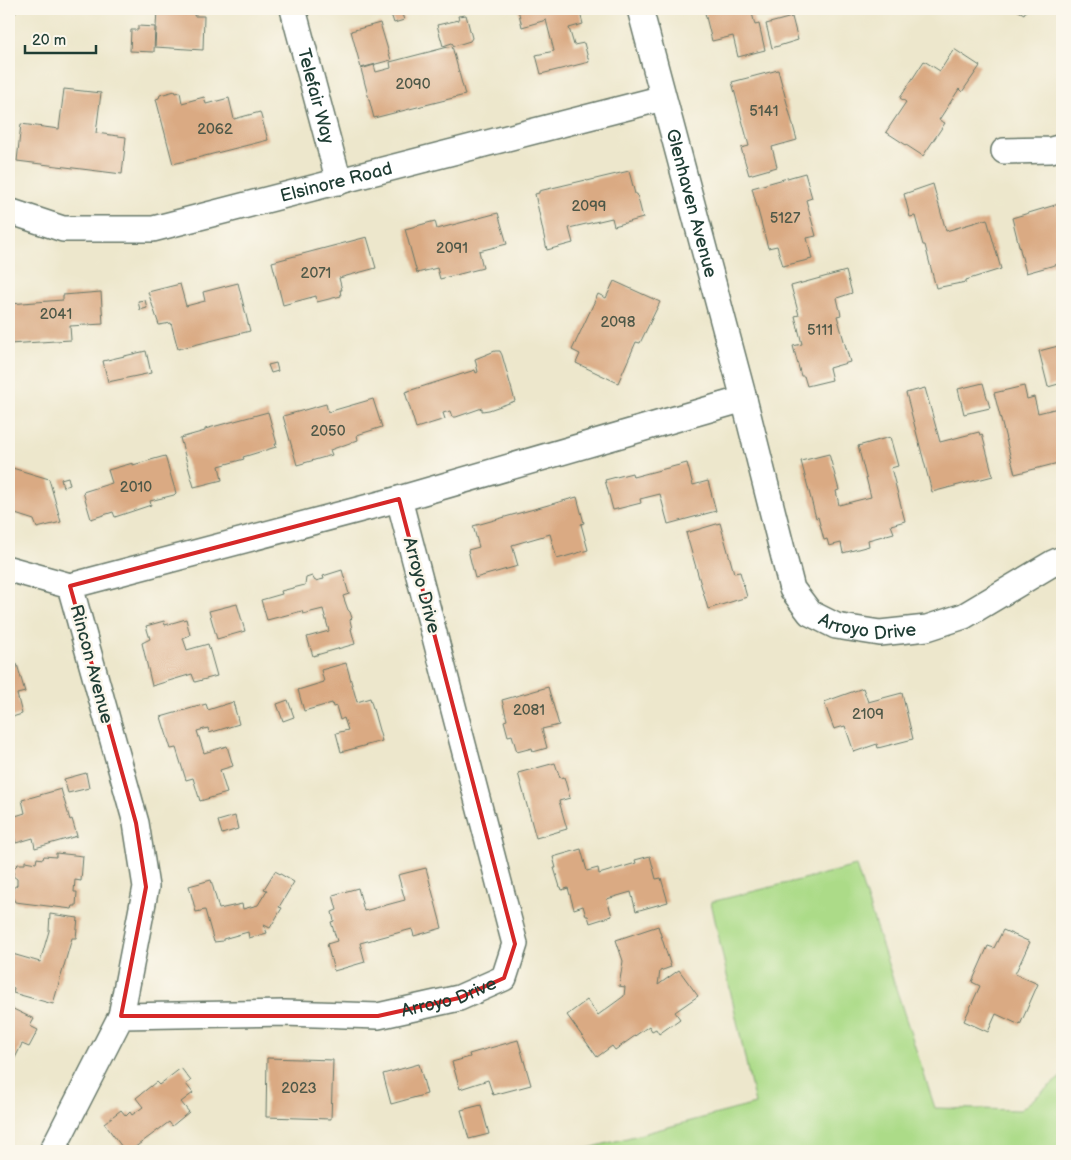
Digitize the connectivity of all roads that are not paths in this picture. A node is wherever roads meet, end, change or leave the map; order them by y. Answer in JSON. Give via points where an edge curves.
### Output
{"nodes":[{"id":1,"x":293,"y":9,"type":"edge"},
{"id":2,"x":640,"y":9,"type":"edge"},
{"id":3,"x":663,"y":98,"type":"junction"},
{"id":4,"x":1062,"y":147,"type":"edge"},
{"id":5,"x":1004,"y":151,"type":"dead end"},
{"id":6,"x":339,"y":182,"type":"junction"},
{"id":7,"x":9,"y":211,"type":"edge"},
{"id":8,"x":744,"y":399,"type":"junction"},
{"id":9,"x":399,"y":499,"type":"junction"},
{"id":10,"x":1062,"y":560,"type":"edge"},
{"id":11,"x":9,"y":569,"type":"edge"},
{"id":12,"x":70,"y":586,"type":"junction"},
{"id":13,"x":121,"y":1016,"type":"junction"},
{"id":14,"x":52,"y":1151,"type":"edge"}],
"edges":[{"from":1,"to":6,"type":"street","name":"Telefair Way"},
{"from":2,"to":3,"type":"street","name":"Glenhaven Avenue"},
{"from":3,"to":6,"type":"street","name":"Elsinore Road"},
{"from":3,"to":8,"type":"street","name":"Glenhaven Avenue"},
{"from":4,"to":5,"type":"street"},
{"from":6,"to":7,"type":"street","name":"Elsinore Road","via":[[153,229],[63,230]]},
{"from":8,"to":9,"type":"street"},
{"from":8,"to":10,"type":"street","name":"Arroyo Drive","via":[[792,589],[810,613],[836,626],[880,633],[926,628],[964,616]]},
{"from":9,"to":12,"type":"street","name":"Rincon Avenue"},
{"from":9,"to":13,"type":"street","name":"Arroyo Drive","via":[[515,944],[504,978],[460,998],[378,1016],[284,1013]]},
{"from":11,"to":12,"type":"street"},
{"from":12,"to":13,"type":"street","name":"Rincon Avenue","via":[[136,823],[146,887]]},
{"from":13,"to":14,"type":"street"}]}
